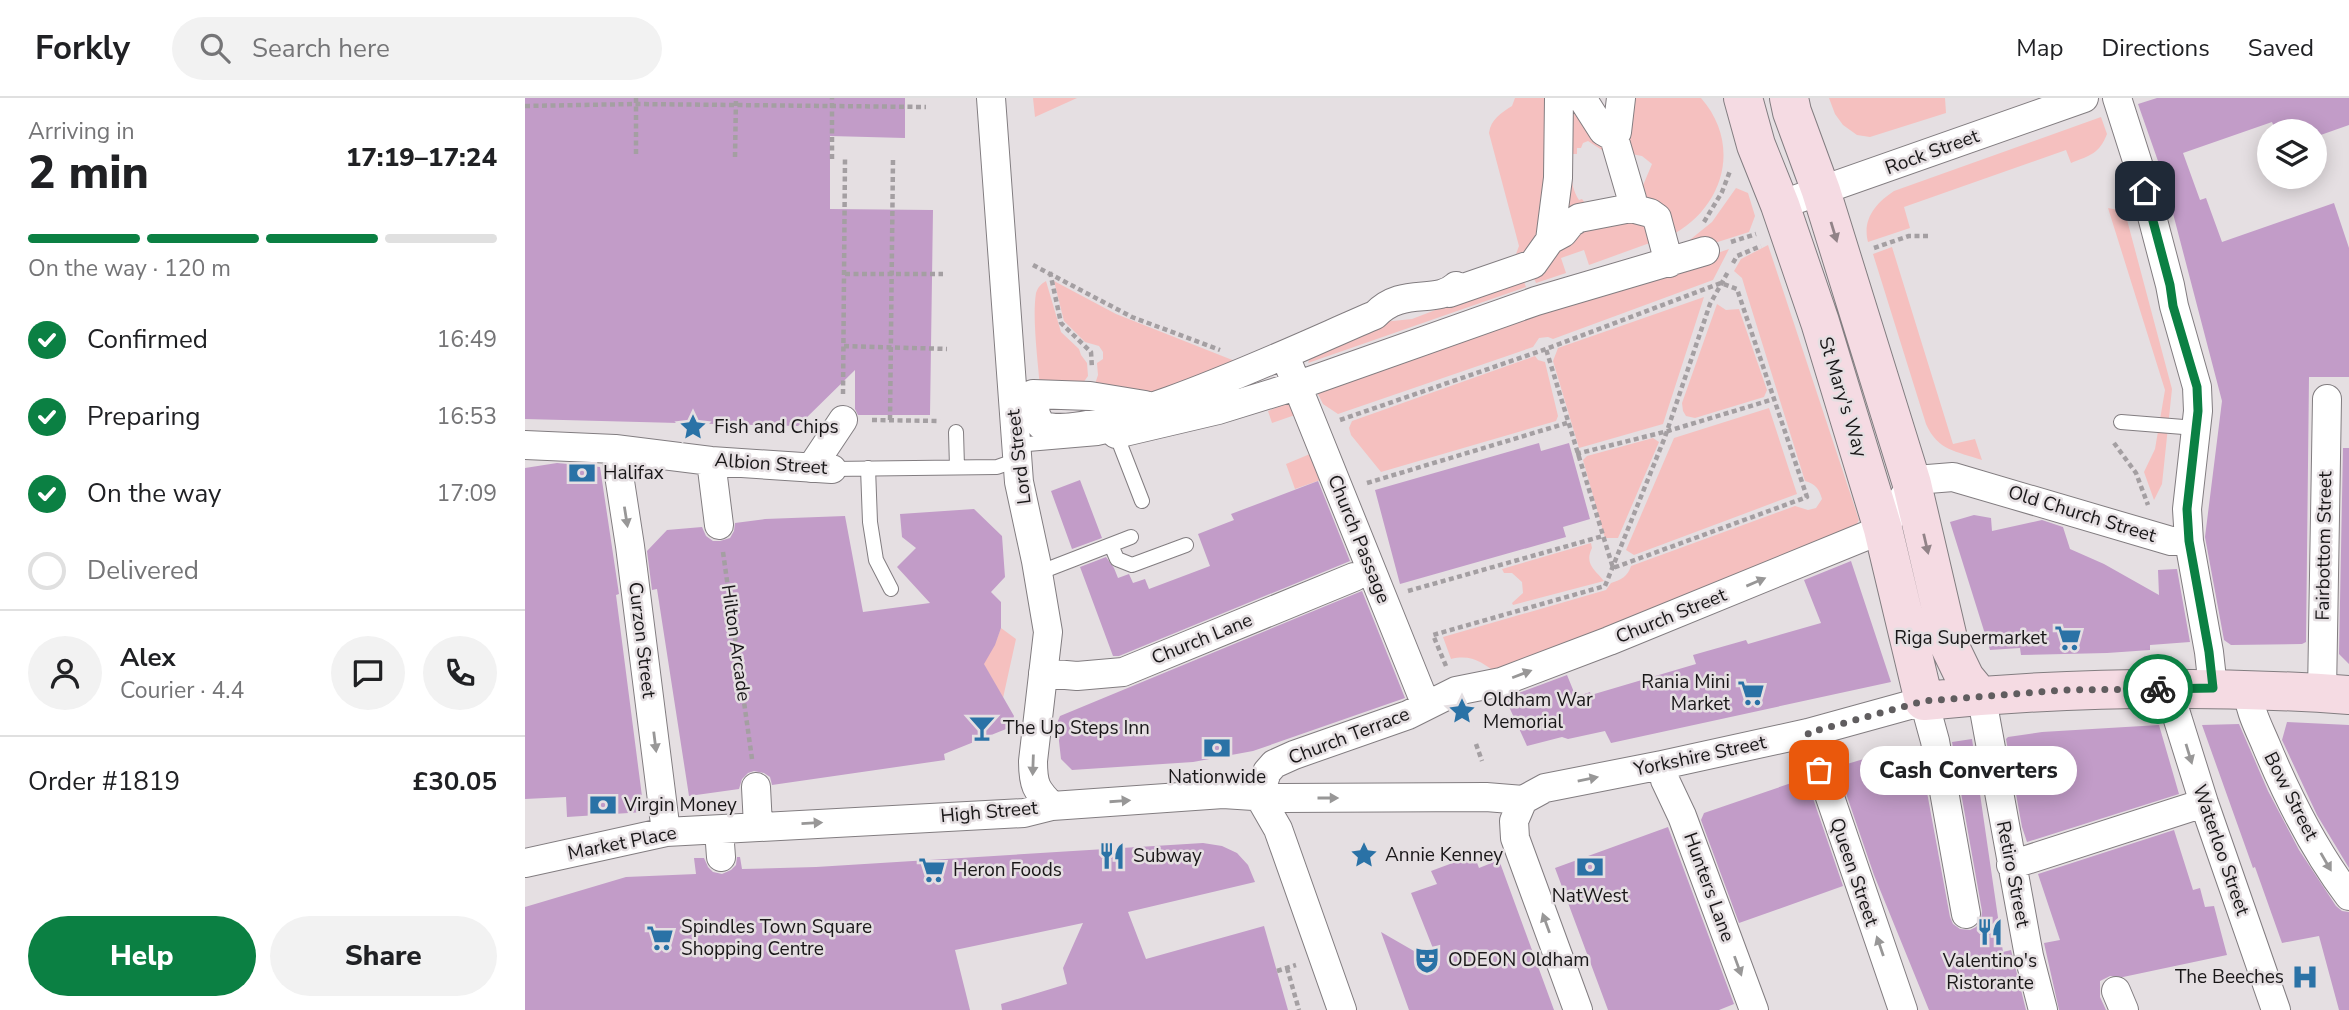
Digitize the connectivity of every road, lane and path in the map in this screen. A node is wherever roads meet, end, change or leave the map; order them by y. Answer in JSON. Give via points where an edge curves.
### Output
{"nodes":[{"id":1,"x":736,"y":98,"type":"edge"},
{"id":2,"x":832,"y":98,"type":"edge"},
{"id":3,"x":991,"y":98,"type":"edge"},
{"id":4,"x":1559,"y":98,"type":"edge"},
{"id":5,"x":1582,"y":98,"type":"edge"},
{"id":6,"x":1621,"y":98,"type":"edge"},
{"id":7,"x":1744,"y":98,"type":"edge"},
{"id":8,"x":1789,"y":98,"type":"edge"},
{"id":9,"x":2084,"y":98,"type":"edge"},
{"id":10,"x":2117,"y":98,"type":"edge"},
{"id":11,"x":636,"y":101,"type":"edge"},
{"id":12,"x":525,"y":106,"type":"edge"},
{"id":13,"x":735,"y":106,"type":"junction"},
{"id":14,"x":832,"y":106,"type":"junction"},
{"id":15,"x":926,"y":107,"type":"dead end"},
{"id":16,"x":1613,"y":134,"type":"junction"},
{"id":17,"x":636,"y":155,"type":"dead end"},
{"id":18,"x":735,"y":157,"type":"dead end"},
{"id":19,"x":832,"y":159,"type":"dead end"},
{"id":20,"x":845,"y":159,"type":"dead end"},
{"id":21,"x":893,"y":159,"type":"dead end"},
{"id":22,"x":1821,"y":191,"type":"junction"},
{"id":23,"x":1631,"y":208,"type":"junction"},
{"id":24,"x":1769,"y":219,"type":"junction"},
{"id":25,"x":1928,"y":236,"type":"dead end"},
{"id":26,"x":1550,"y":240,"type":"junction"},
{"id":27,"x":1762,"y":245,"type":"dead end"},
{"id":28,"x":1705,"y":251,"type":"joint"},
{"id":29,"x":1863,"y":252,"type":"dead end"},
{"id":30,"x":1523,"y":261,"type":"junction"},
{"id":31,"x":1669,"y":262,"type":"junction"},
{"id":32,"x":1033,"y":265,"type":"dead end"},
{"id":33,"x":1049,"y":272,"type":"junction"},
{"id":34,"x":845,"y":274,"type":"junction"},
{"id":35,"x":893,"y":274,"type":"junction"},
{"id":36,"x":943,"y":274,"type":"dead end"},
{"id":37,"x":1721,"y":283,"type":"junction"},
{"id":38,"x":1536,"y":301,"type":"junction"},
{"id":39,"x":844,"y":346,"type":"junction"},
{"id":40,"x":891,"y":348,"type":"junction"},
{"id":41,"x":947,"y":349,"type":"dead end"},
{"id":42,"x":1546,"y":349,"type":"junction"},
{"id":43,"x":1286,"y":353,"type":"junction"},
{"id":44,"x":1252,"y":364,"type":"junction"},
{"id":45,"x":1296,"y":386,"type":"junction"},
{"id":46,"x":1034,"y":398,"type":"dead end"},
{"id":47,"x":1097,"y":398,"type":"junction"},
{"id":48,"x":1774,"y":399,"type":"junction"},
{"id":49,"x":2327,"y":399,"type":"dead end"},
{"id":50,"x":843,"y":420,"type":"junction"},
{"id":51,"x":890,"y":420,"type":"junction"},
{"id":52,"x":942,"y":421,"type":"dead end"},
{"id":53,"x":1334,"y":422,"type":"dead end"},
{"id":54,"x":2121,"y":422,"type":"dead end"},
{"id":55,"x":1567,"y":423,"type":"junction"},
{"id":56,"x":2196,"y":428,"type":"junction"},
{"id":57,"x":1668,"y":431,"type":"junction"},
{"id":58,"x":955,"y":432,"type":"dead end"},
{"id":59,"x":2109,"y":436,"type":"dead end"},
{"id":60,"x":525,"y":444,"type":"edge"},
{"id":61,"x":615,"y":449,"type":"junction"},
{"id":62,"x":1017,"y":453,"type":"junction"},
{"id":63,"x":1576,"y":454,"type":"junction"},
{"id":64,"x":711,"y":461,"type":"junction"},
{"id":65,"x":957,"y":467,"type":"junction"},
{"id":66,"x":822,"y":468,"type":"junction"},
{"id":67,"x":868,"y":468,"type":"junction"},
{"id":68,"x":1912,"y":484,"type":"junction"},
{"id":69,"x":1354,"y":487,"type":"dead end"},
{"id":70,"x":1142,"y":501,"type":"dead end"},
{"id":71,"x":2152,"y":516,"type":"dead end"},
{"id":72,"x":719,"y":525,"type":"joint"},
{"id":73,"x":1883,"y":529,"type":"junction"},
{"id":74,"x":1603,"y":536,"type":"junction"},
{"id":75,"x":1131,"y":537,"type":"dead end"},
{"id":76,"x":2189,"y":541,"type":"junction"},
{"id":77,"x":1111,"y":545,"type":"junction"},
{"id":78,"x":1186,"y":545,"type":"dead end"},
{"id":79,"x":1612,"y":568,"type":"junction"},
{"id":80,"x":1038,"y":573,"type":"junction"},
{"id":81,"x":1355,"y":577,"type":"dead end"},
{"id":82,"x":891,"y":589,"type":"dead end"},
{"id":83,"x":1399,"y":594,"type":"dead end"},
{"id":84,"x":1043,"y":673,"type":"junction"},
{"id":85,"x":2172,"y":688,"type":"junction"},
{"id":86,"x":2230,"y":689,"type":"junction"},
{"id":87,"x":1456,"y":691,"type":"junction"},
{"id":88,"x":1421,"y":693,"type":"dead end"},
{"id":89,"x":2335,"y":694,"type":"edge"},
{"id":90,"x":1979,"y":695,"type":"junction"},
{"id":91,"x":1924,"y":701,"type":"junction"},
{"id":92,"x":1808,"y":733,"type":"junction"},
{"id":93,"x":1476,"y":744,"type":"dead end"},
{"id":94,"x":1482,"y":761,"type":"dead end"},
{"id":95,"x":1662,"y":765,"type":"junction"},
{"id":96,"x":756,"y":787,"type":"joint"},
{"id":97,"x":1259,"y":796,"type":"junction"},
{"id":98,"x":1524,"y":800,"type":"junction"},
{"id":99,"x":2204,"y":803,"type":"junction"},
{"id":100,"x":1052,"y":806,"type":"junction"},
{"id":101,"x":758,"y":826,"type":"junction"},
{"id":102,"x":719,"y":830,"type":"junction"},
{"id":103,"x":666,"y":832,"type":"junction"},
{"id":104,"x":722,"y":858,"type":"dead end"},
{"id":105,"x":525,"y":863,"type":"edge"},
{"id":106,"x":2011,"y":865,"type":"junction"},
{"id":107,"x":2349,"y":896,"type":"edge"},
{"id":108,"x":1966,"y":914,"type":"dead end"},
{"id":109,"x":1287,"y":968,"type":"dead end"},
{"id":110,"x":1299,"y":1010,"type":"edge"},
{"id":111,"x":1342,"y":1010,"type":"edge"},
{"id":112,"x":1578,"y":1010,"type":"edge"},
{"id":113,"x":1754,"y":1010,"type":"edge"},
{"id":114,"x":1903,"y":1010,"type":"edge"},
{"id":115,"x":2043,"y":1010,"type":"edge"},
{"id":116,"x":2276,"y":1010,"type":"edge"}],
"edges":[{"from":1,"to":13,"type":"path"},
{"from":2,"to":14,"type":"path"},
{"from":3,"to":62,"type":"street","name":"Lord Street"},
{"from":4,"to":26,"type":"street","via":[[1558,178]]},
{"from":5,"to":16,"type":"street","via":[[1604,131]]},
{"from":6,"to":16,"type":"street","via":[[1619,127]]},
{"from":7,"to":24,"type":"main road","name":"St Mary's Way"},
{"from":8,"to":22,"type":"main road","name":"St Mary's Way"},
{"from":9,"to":22,"type":"street","name":"Rock Street"},
{"from":10,"to":56,"type":"street","via":[[2197,387]]},
{"from":11,"to":12,"type":"path"},
{"from":11,"to":13,"type":"path"},
{"from":11,"to":17,"type":"path"},
{"from":13,"to":14,"type":"path"},
{"from":13,"to":18,"type":"path"},
{"from":14,"to":15,"type":"path"},
{"from":14,"to":19,"type":"path"},
{"from":16,"to":23,"type":"street"},
{"from":20,"to":34,"type":"path"},
{"from":21,"to":35,"type":"path"},
{"from":22,"to":24,"type":"street","name":"Rock Street"},
{"from":22,"to":68,"type":"main road","name":"St Mary's Way","one_way":true},
{"from":23,"to":26,"type":"street","via":[[1579,218]]},
{"from":23,"to":31,"type":"street","via":[[1657,218]]},
{"from":24,"to":28,"type":"path"},
{"from":24,"to":73,"type":"main road","name":"St Mary's Way","via":[[1820,322]]},
{"from":25,"to":29,"type":"path","via":[[1909,236]]},
{"from":26,"to":30,"type":"street","via":[[1533,264]]},
{"from":27,"to":37,"type":"path","via":[[1737,256]]},
{"from":28,"to":31,"type":"street"},
{"from":30,"to":38,"type":"street"},
{"from":30,"to":43,"type":"street","via":[[1452,290],[1385,304],[1375,314]]},
{"from":31,"to":38,"type":"street"},
{"from":32,"to":33,"type":"path"},
{"from":33,"to":44,"type":"path","via":[[1132,317]]},
{"from":33,"to":47,"type":"path","via":[[1061,323],[1091,352]]},
{"from":34,"to":35,"type":"path"},
{"from":34,"to":39,"type":"path"},
{"from":35,"to":36,"type":"path"},
{"from":35,"to":40,"type":"path"},
{"from":37,"to":42,"type":"path"},
{"from":37,"to":48,"type":"path","via":[[1737,289]]},
{"from":37,"to":57,"type":"path"},
{"from":38,"to":45,"type":"street"},
{"from":39,"to":40,"type":"path"},
{"from":39,"to":50,"type":"path"},
{"from":40,"to":41,"type":"path"},
{"from":40,"to":51,"type":"path"},
{"from":42,"to":53,"type":"path"},
{"from":42,"to":55,"type":"path"},
{"from":43,"to":44,"type":"street"},
{"from":43,"to":45,"type":"street","name":"Church Passage"},
{"from":44,"to":47,"type":"street","via":[[1152,405]]},
{"from":45,"to":47,"type":"street","via":[[1218,410]]},
{"from":45,"to":88,"type":"street","name":"Church Passage"},
{"from":46,"to":47,"type":"street"},
{"from":47,"to":62,"type":"lane","name":"Albion Street","via":[[1098,438]]},
{"from":47,"to":70,"type":"lane"},
{"from":48,"to":57,"type":"path"},
{"from":48,"to":79,"type":"path","via":[[1807,497]]},
{"from":49,"to":89,"type":"street","name":"Fairbottom Street"},
{"from":50,"to":51,"type":"path"},
{"from":50,"to":66,"type":"street"},
{"from":51,"to":52,"type":"path"},
{"from":54,"to":56,"type":"lane"},
{"from":55,"to":63,"type":"path"},
{"from":55,"to":69,"type":"path"},
{"from":56,"to":76,"type":"street","via":[[2187,509]]},
{"from":57,"to":63,"type":"path"},
{"from":57,"to":79,"type":"path"},
{"from":58,"to":65,"type":"lane"},
{"from":59,"to":71,"type":"path","via":[[2136,473]]},
{"from":60,"to":61,"type":"street","name":"Albion Street"},
{"from":61,"to":64,"type":"street","name":"Albion Street"},
{"from":61,"to":103,"type":"street","name":"Curzon Street","one_way":true},
{"from":62,"to":65,"type":"lane","name":"Albion Street","via":[[997,467]]},
{"from":62,"to":80,"type":"street","name":"Lord Street"},
{"from":63,"to":74,"type":"path"},
{"from":64,"to":66,"type":"street","name":"Albion Street"},
{"from":64,"to":72,"type":"street"},
{"from":65,"to":67,"type":"lane","name":"Albion Street"},
{"from":66,"to":67,"type":"lane","name":"Albion Street"},
{"from":67,"to":82,"type":"lane","via":[[876,560]]},
{"from":68,"to":73,"type":"street"},
{"from":68,"to":76,"type":"street","name":"Old Church Street","via":[[1953,477],[2171,541]]},
{"from":68,"to":90,"type":"main road","name":"St Mary's Way","one_way":true,"via":[[1950,647]]},
{"from":72,"to":96,"type":"path","name":"Hilton Arcade"},
{"from":87,"to":73,"type":"street","name":"Church Street","one_way":true,"via":[[1513,678]]},
{"from":73,"to":91,"type":"main road","name":"St Mary's Way"},
{"from":74,"to":79,"type":"path"},
{"from":74,"to":83,"type":"path"},
{"from":75,"to":77,"type":"lane"},
{"from":76,"to":86,"type":"street","via":[[2209,652]]},
{"from":77,"to":78,"type":"lane","via":[[1117,559],[1132,565]]},
{"from":77,"to":80,"type":"lane"},
{"from":79,"to":87,"type":"path","via":[[1605,586],[1433,635]]},
{"from":80,"to":84,"type":"street","name":"Lord Street","via":[[1048,632]]},
{"from":81,"to":84,"type":"street","name":"Church Lane","via":[[1123,672]]},
{"from":84,"to":100,"type":"street","name":"Lord Street","one_way":true,"via":[[1033,778],[1036,790]]},
{"from":85,"to":86,"type":"main road","name":"Yorkshire Street"},
{"from":85,"to":90,"type":"main road","name":"Yorkshire Street"},
{"from":85,"to":99,"type":"street","name":"Waterloo Street","one_way":true},
{"from":86,"to":89,"type":"main road","name":"Yorkshire Street"},
{"from":86,"to":107,"type":"street","name":"Bow Street","one_way":true,"via":[[2249,706],[2285,792]]},
{"from":87,"to":97,"type":"street","name":"Church Terrace","via":[[1408,715],[1274,764]]},
{"from":90,"to":91,"type":"main road","name":"Yorkshire Street"},
{"from":90,"to":106,"type":"street","name":"Retiro Street"},
{"from":91,"to":92,"type":"street","name":"Yorkshire Street"},
{"from":91,"to":108,"type":"street"},
{"from":92,"to":95,"type":"street","name":"Yorkshire Street"},
{"from":114,"to":92,"type":"street","name":"Queen Street","one_way":true},
{"from":93,"to":94,"type":"path"},
{"from":98,"to":95,"type":"street","name":"Yorkshire Street","one_way":true,"via":[[1545,788]]},
{"from":95,"to":113,"type":"street","name":"Hunters Lane","one_way":true},
{"from":96,"to":101,"type":"street"},
{"from":97,"to":98,"type":"street","name":"Yorkshire Street","one_way":true},
{"from":100,"to":97,"type":"street","name":"High Street","one_way":true,"via":[[1223,794]]},
{"from":97,"to":111,"type":"street","via":[[1278,829]]},
{"from":112,"to":98,"type":"street","one_way":true,"via":[[1515,838],[1514,821]]},
{"from":99,"to":106,"type":"street"},
{"from":99,"to":116,"type":"street","name":"Waterloo Street"},
{"from":101,"to":100,"type":"street","name":"High Street","one_way":true,"via":[[1024,813]]},
{"from":101,"to":102,"type":"street","name":"High Street"},
{"from":102,"to":103,"type":"street","name":"Market Place"},
{"from":102,"to":104,"type":"street"},
{"from":103,"to":105,"type":"street","name":"Market Place"},
{"from":106,"to":115,"type":"street","name":"Retiro Street"},
{"from":109,"to":110,"type":"path"}]}
